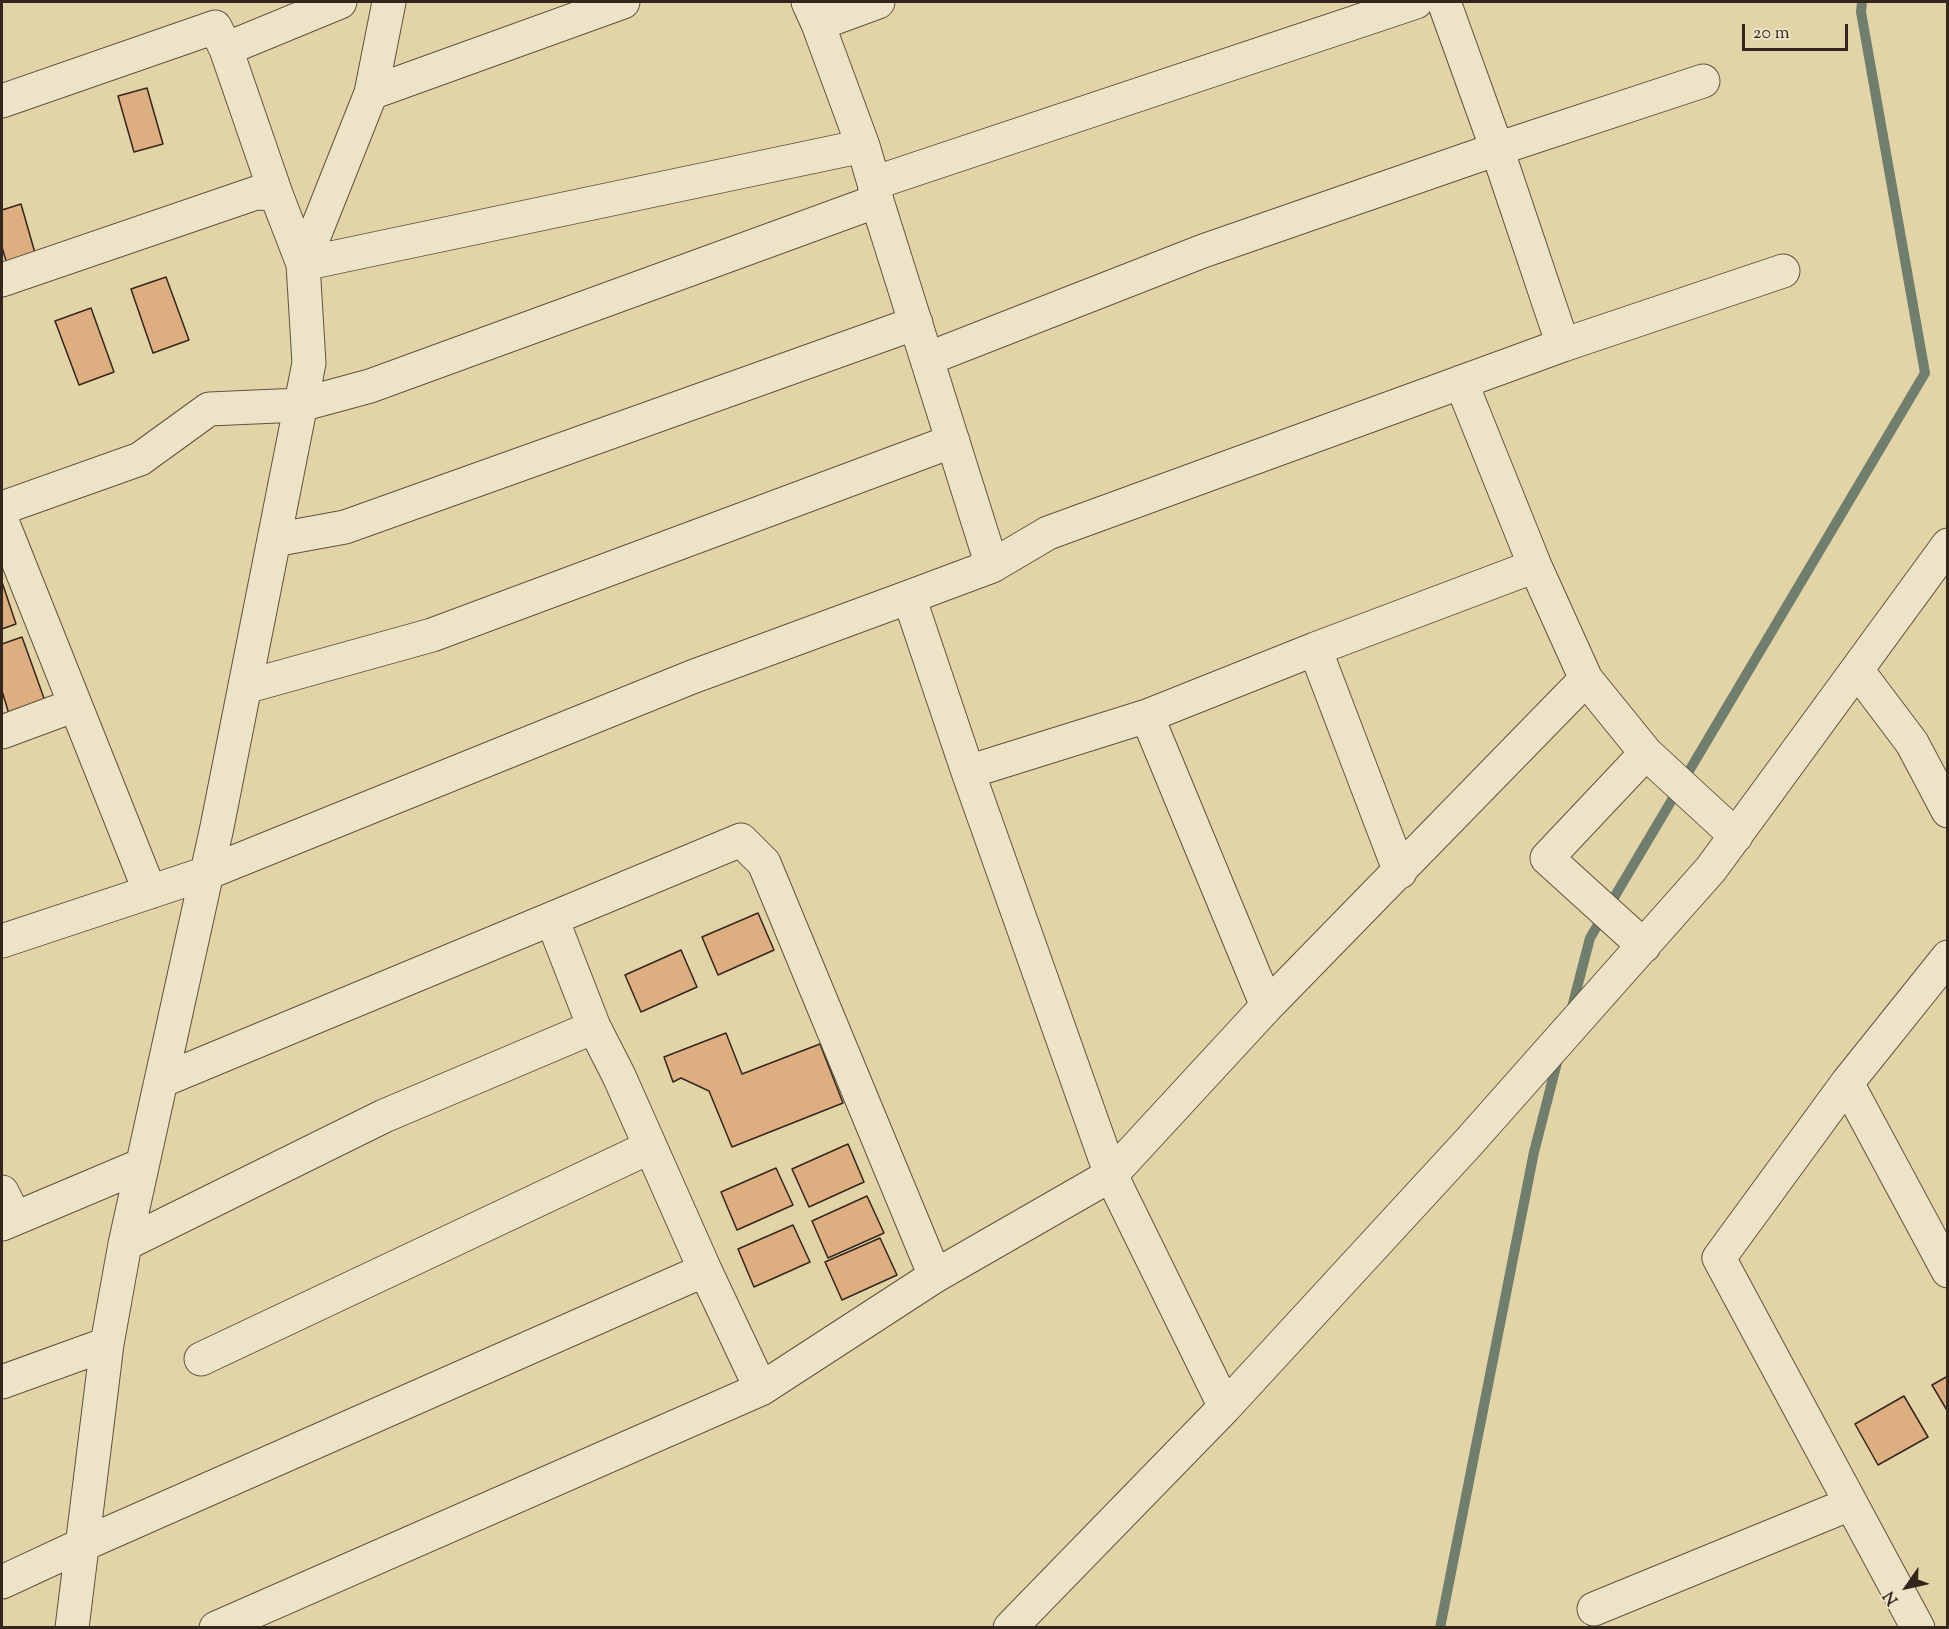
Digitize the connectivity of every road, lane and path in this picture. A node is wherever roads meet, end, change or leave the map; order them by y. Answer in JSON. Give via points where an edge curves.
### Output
{"nodes":[{"id":1,"x":340,"y":2,"type":"edge"},
{"id":2,"x":389,"y":2,"type":"edge"},
{"id":3,"x":623,"y":2,"type":"edge"},
{"id":4,"x":878,"y":2,"type":"edge"},
{"id":5,"x":1416,"y":2,"type":"edge"},
{"id":6,"x":1444,"y":2,"type":"edge"},
{"id":7,"x":813,"y":13,"type":"edge"},
{"id":8,"x":226,"y":49,"type":"junction"},
{"id":9,"x":1703,"y":81,"type":"dead end"},
{"id":10,"x":371,"y":93,"type":"junction"},
{"id":11,"x":2,"y":101,"type":"edge"},
{"id":12,"x":863,"y":146,"type":"junction"},
{"id":13,"x":1497,"y":149,"type":"junction"},
{"id":14,"x":875,"y":192,"type":"junction"},
{"id":15,"x":276,"y":194,"type":"junction"},
{"id":16,"x":303,"y":264,"type":"junction"},
{"id":17,"x":1783,"y":271,"type":"dead end"},
{"id":18,"x":2,"y":280,"type":"edge"},
{"id":19,"x":916,"y":323,"type":"junction"},
{"id":20,"x":1563,"y":345,"type":"junction"},
{"id":21,"x":927,"y":359,"type":"junction"},
{"id":22,"x":1461,"y":382,"type":"junction"},
{"id":23,"x":300,"y":405,"type":"junction"},
{"id":24,"x":953,"y":441,"type":"junction"},
{"id":25,"x":2,"y":508,"type":"edge"},
{"id":26,"x":2,"y":521,"type":"edge"},
{"id":27,"x":274,"y":540,"type":"junction"},
{"id":28,"x":1947,"y":545,"type":"edge"},
{"id":29,"x":993,"y":566,"type":"junction"},
{"id":30,"x":1535,"y":566,"type":"junction"},
{"id":31,"x":909,"y":597,"type":"junction"},
{"id":32,"x":1315,"y":649,"type":"junction"},
{"id":33,"x":1857,"y":670,"type":"junction"},
{"id":34,"x":1586,"y":679,"type":"junction"},
{"id":35,"x":244,"y":687,"type":"junction"},
{"id":36,"x":75,"y":705,"type":"junction"},
{"id":37,"x":1147,"y":716,"type":"junction"},
{"id":38,"x":2,"y":732,"type":"edge"},
{"id":39,"x":1654,"y":760,"type":"junction"},
{"id":40,"x":968,"y":772,"type":"junction"},
{"id":41,"x":1943,"y":791,"type":"edge"},
{"id":42,"x":1736,"y":836,"type":"junction"},
{"id":43,"x":1400,"y":872,"type":"junction"},
{"id":44,"x":207,"y":873,"type":"junction"},
{"id":45,"x":150,"y":892,"type":"junction"},
{"id":46,"x":552,"y":919,"type":"junction"},
{"id":47,"x":1634,"y":936,"type":"junction"},
{"id":48,"x":2,"y":941,"type":"edge"},
{"id":49,"x":1947,"y":957,"type":"edge"},
{"id":50,"x":1267,"y":1006,"type":"junction"},
{"id":51,"x":594,"y":1027,"type":"junction"},
{"id":52,"x":161,"y":1081,"type":"junction"},
{"id":53,"x":1847,"y":1083,"type":"junction"},
{"id":54,"x":650,"y":1147,"type":"junction"},
{"id":55,"x":142,"y":1165,"type":"junction"},
{"id":56,"x":1111,"y":1175,"type":"junction"},
{"id":57,"x":6,"y":1211,"type":"edge"},
{"id":58,"x":125,"y":1244,"type":"junction"},
{"id":59,"x":705,"y":1270,"type":"junction"},
{"id":60,"x":1947,"y":1271,"type":"edge"},
{"id":61,"x":935,"y":1276,"type":"junction"},
{"id":62,"x":107,"y":1344,"type":"junction"},
{"id":63,"x":201,"y":1359,"type":"dead end"},
{"id":64,"x":2,"y":1382,"type":"edge"},
{"id":65,"x":761,"y":1389,"type":"junction"},
{"id":66,"x":1225,"y":1407,"type":"junction"},
{"id":67,"x":1850,"y":1504,"type":"junction"},
{"id":68,"x":84,"y":1544,"type":"junction"},
{"id":69,"x":2,"y":1582,"type":"edge"},
{"id":70,"x":1594,"y":1609,"type":"dead end"},
{"id":71,"x":72,"y":1628,"type":"edge"},
{"id":72,"x":216,"y":1628,"type":"edge"},
{"id":73,"x":1010,"y":1628,"type":"edge"},
{"id":74,"x":1918,"y":1628,"type":"edge"}],
"edges":[{"from":1,"to":8,"type":"street"},
{"from":2,"to":10,"type":"street"},
{"from":3,"to":10,"type":"street"},
{"from":4,"to":7,"type":"street"},
{"from":5,"to":14,"type":"street"},
{"from":6,"to":13,"type":"street"},
{"from":7,"to":12,"type":"street"},
{"from":8,"to":11,"type":"street","via":[[216,27]]},
{"from":8,"to":15,"type":"street"},
{"from":9,"to":13,"type":"street"},
{"from":10,"to":16,"type":"street"},
{"from":12,"to":14,"type":"street"},
{"from":12,"to":16,"type":"street"},
{"from":13,"to":20,"type":"street"},
{"from":13,"to":21,"type":"street","via":[[1203,251]]},
{"from":14,"to":19,"type":"street"},
{"from":14,"to":23,"type":"street","via":[[370,386]]},
{"from":15,"to":16,"type":"street"},
{"from":15,"to":18,"type":"street","via":[[256,193]]},
{"from":16,"to":23,"type":"street","via":[[309,363]]},
{"from":17,"to":20,"type":"street"},
{"from":19,"to":21,"type":"street"},
{"from":19,"to":27,"type":"street","via":[[345,528]]},
{"from":20,"to":22,"type":"street"},
{"from":21,"to":24,"type":"street"},
{"from":22,"to":29,"type":"street","via":[[1048,533]]},
{"from":22,"to":30,"type":"street"},
{"from":23,"to":25,"type":"street","via":[[209,409],[140,459]]},
{"from":23,"to":27,"type":"street"},
{"from":24,"to":29,"type":"street"},
{"from":24,"to":35,"type":"street","via":[[432,635]]},
{"from":26,"to":36,"type":"street"},
{"from":27,"to":35,"type":"street"},
{"from":28,"to":33,"type":"street"},
{"from":29,"to":31,"type":"street"},
{"from":30,"to":32,"type":"street"},
{"from":30,"to":34,"type":"street"},
{"from":31,"to":40,"type":"street"},
{"from":31,"to":44,"type":"street","via":[[692,677]]},
{"from":32,"to":37,"type":"street"},
{"from":32,"to":43,"type":"street"},
{"from":33,"to":41,"type":"street"},
{"from":33,"to":42,"type":"street"},
{"from":34,"to":39,"type":"street"},
{"from":34,"to":43,"type":"street"},
{"from":35,"to":44,"type":"street"},
{"from":36,"to":38,"type":"street"},
{"from":36,"to":45,"type":"street"},
{"from":37,"to":40,"type":"street"},
{"from":37,"to":50,"type":"street"},
{"from":39,"to":42,"type":"street"},
{"from":39,"to":47,"type":"street","via":[[1547,858]]},
{"from":40,"to":56,"type":"street"},
{"from":42,"to":47,"type":"street","via":[[1712,869]]},
{"from":43,"to":50,"type":"street"},
{"from":44,"to":45,"type":"street"},
{"from":44,"to":52,"type":"street"},
{"from":45,"to":48,"type":"street"},
{"from":46,"to":51,"type":"street"},
{"from":46,"to":52,"type":"street"},
{"from":46,"to":61,"type":"street","via":[[741,840],[764,863]]},
{"from":47,"to":66,"type":"street","via":[[1591,1005]]},
{"from":49,"to":53,"type":"street"},
{"from":50,"to":56,"type":"street"},
{"from":51,"to":54,"type":"street"},
{"from":51,"to":58,"type":"street","via":[[384,1116]]},
{"from":52,"to":55,"type":"street"},
{"from":53,"to":60,"type":"street"},
{"from":53,"to":67,"type":"street","via":[[1719,1258]]},
{"from":54,"to":59,"type":"street"},
{"from":54,"to":63,"type":"street"},
{"from":55,"to":57,"type":"street"},
{"from":55,"to":58,"type":"street"},
{"from":56,"to":61,"type":"street"},
{"from":56,"to":66,"type":"street"},
{"from":58,"to":62,"type":"street"},
{"from":59,"to":65,"type":"street"},
{"from":59,"to":68,"type":"street"},
{"from":61,"to":65,"type":"street"},
{"from":62,"to":64,"type":"street"},
{"from":62,"to":68,"type":"street"},
{"from":65,"to":72,"type":"street"},
{"from":66,"to":73,"type":"street"},
{"from":67,"to":70,"type":"street"},
{"from":67,"to":74,"type":"street"},
{"from":68,"to":69,"type":"street"},
{"from":68,"to":71,"type":"street"}]}
